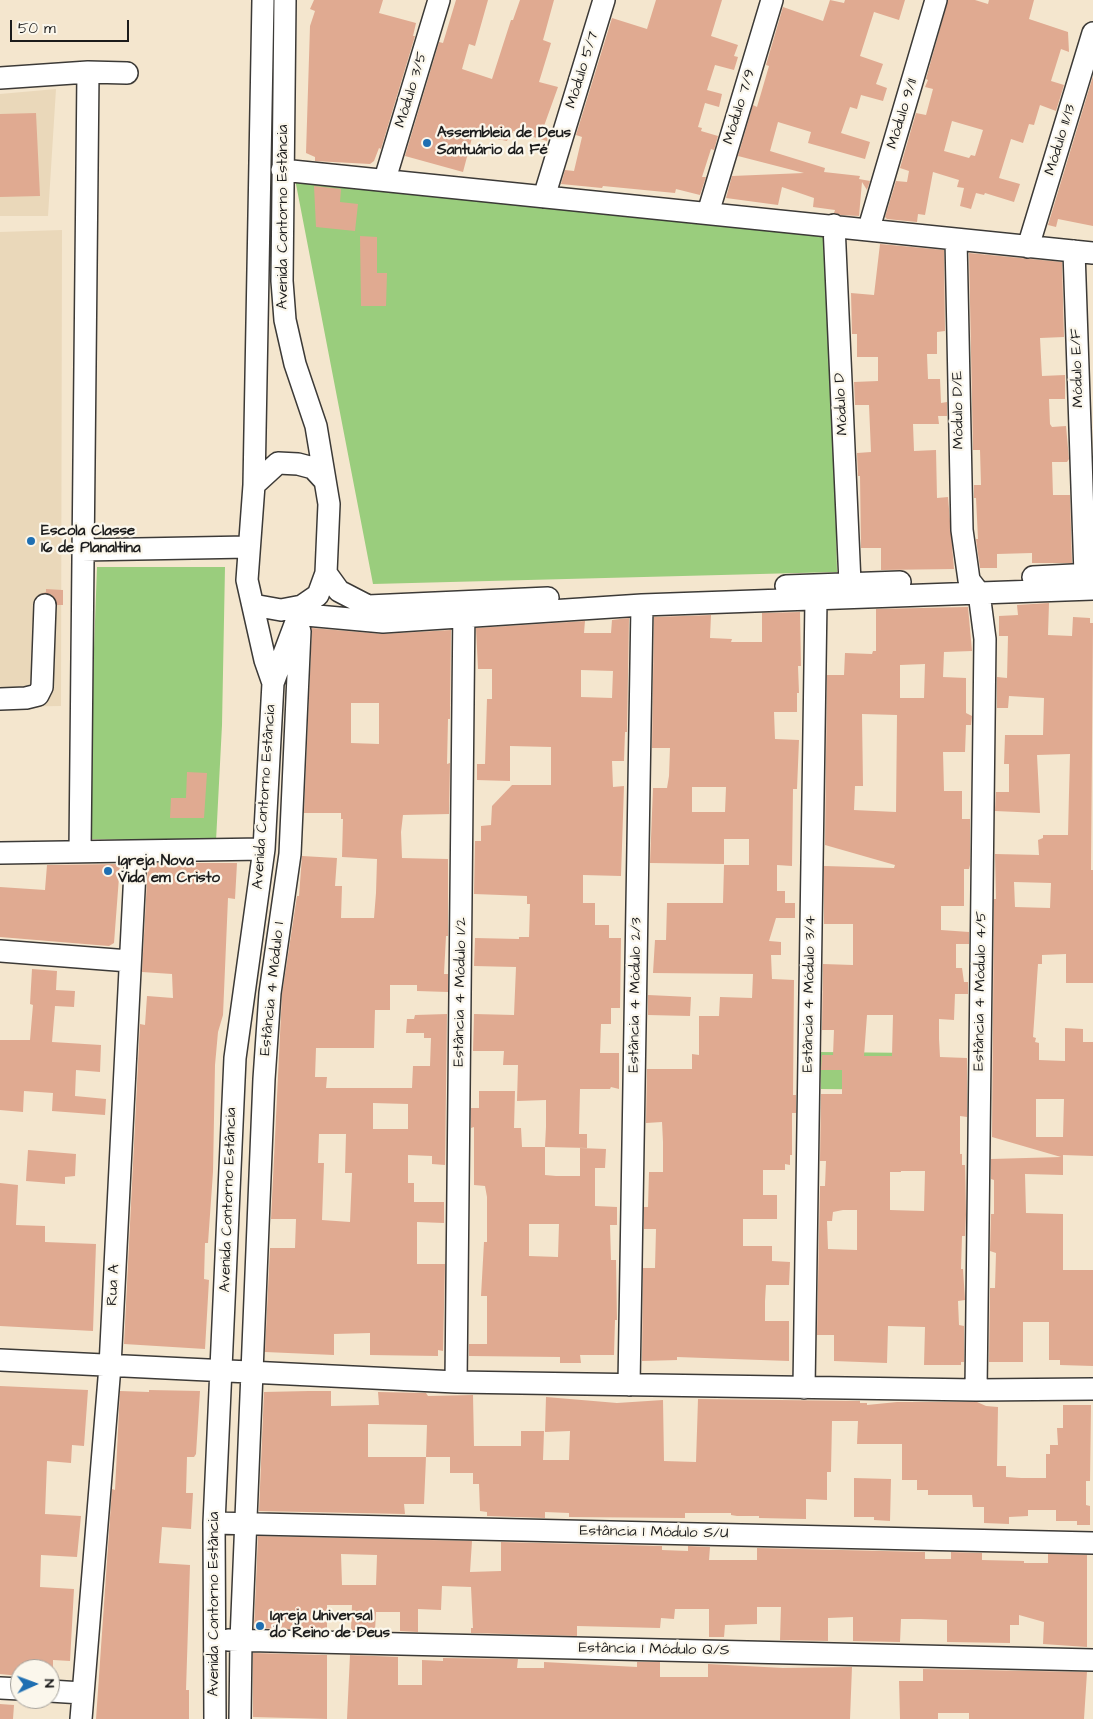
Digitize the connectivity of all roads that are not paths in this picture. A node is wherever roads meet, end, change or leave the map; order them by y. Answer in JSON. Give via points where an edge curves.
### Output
{"nodes":[{"id":1,"x":263,"y":0,"type":"edge"},
{"id":2,"x":285,"y":0,"type":"edge"},
{"id":3,"x":439,"y":0,"type":"edge"},
{"id":4,"x":604,"y":0,"type":"edge"},
{"id":5,"x":772,"y":0,"type":"edge"},
{"id":6,"x":936,"y":0,"type":"edge"},
{"id":7,"x":1093,"y":33,"type":"edge"},
{"id":8,"x":88,"y":72,"type":"junction"},
{"id":9,"x":127,"y":73,"type":"dead end"},
{"id":10,"x":0,"y":78,"type":"edge"},
{"id":11,"x":282,"y":170,"type":"junction"},
{"id":12,"x":385,"y":179,"type":"junction"},
{"id":13,"x":544,"y":197,"type":"junction"},
{"id":14,"x":708,"y":213,"type":"junction"},
{"id":15,"x":834,"y":225,"type":"junction"},
{"id":16,"x":869,"y":228,"type":"junction"},
{"id":17,"x":956,"y":239,"type":"junction"},
{"id":18,"x":1028,"y":247,"type":"junction"},
{"id":19,"x":1083,"y":252,"type":"edge"},
{"id":20,"x":325,"y":481,"type":"junction"},
{"id":21,"x":254,"y":485,"type":"junction"},
{"id":22,"x":248,"y":547,"type":"junction"},
{"id":23,"x":82,"y":550,"type":"junction"},
{"id":24,"x":326,"y":573,"type":"junction"},
{"id":25,"x":1090,"y":579,"type":"edge"},
{"id":26,"x":850,"y":583,"type":"junction"},
{"id":27,"x":974,"y":586,"type":"junction"},
{"id":28,"x":816,"y":600,"type":"junction"},
{"id":29,"x":45,"y":605,"type":"dead end"},
{"id":30,"x":253,"y":605,"type":"junction"},
{"id":31,"x":642,"y":605,"type":"junction"},
{"id":32,"x":302,"y":606,"type":"junction"},
{"id":33,"x":465,"y":610,"type":"junction"},
{"id":34,"x":273,"y":683,"type":"junction"},
{"id":35,"x":0,"y":699,"type":"edge"},
{"id":36,"x":264,"y":849,"type":"junction"},
{"id":37,"x":136,"y":851,"type":"junction"},
{"id":38,"x":80,"y":852,"type":"junction"},
{"id":39,"x":0,"y":853,"type":"edge"},
{"id":40,"x":0,"y":951,"type":"edge"},
{"id":41,"x":129,"y":961,"type":"junction"},
{"id":42,"x":0,"y":1360,"type":"edge"},
{"id":43,"x":110,"y":1366,"type":"junction"},
{"id":44,"x":222,"y":1372,"type":"junction"},
{"id":45,"x":254,"y":1372,"type":"junction"},
{"id":46,"x":456,"y":1382,"type":"junction"},
{"id":47,"x":629,"y":1385,"type":"junction"},
{"id":48,"x":804,"y":1388,"type":"junction"},
{"id":49,"x":1093,"y":1389,"type":"edge"},
{"id":50,"x":976,"y":1390,"type":"junction"},
{"id":51,"x":214,"y":1523,"type":"junction"},
{"id":52,"x":246,"y":1524,"type":"junction"},
{"id":53,"x":1093,"y":1543,"type":"edge"},
{"id":54,"x":214,"y":1640,"type":"junction"},
{"id":55,"x":241,"y":1640,"type":"junction"},
{"id":56,"x":1093,"y":1660,"type":"edge"},
{"id":57,"x":60,"y":1692,"type":"edge"},
{"id":58,"x":82,"y":1693,"type":"junction"},
{"id":59,"x":80,"y":1719,"type":"edge"},
{"id":60,"x":215,"y":1719,"type":"edge"},
{"id":61,"x":240,"y":1719,"type":"edge"}],
"edges":[{"from":1,"to":21,"type":"street","name":"Avenida Contorno Estância"},
{"from":2,"to":11,"type":"street","name":"Avenida Contorno Estância"},
{"from":3,"to":12,"type":"street","name":"Módulo 3/5"},
{"from":4,"to":13,"type":"street","name":"Módulo 5/7"},
{"from":5,"to":14,"type":"street","name":"Módulo 7/9"},
{"from":6,"to":16,"type":"street","name":"Módulo 9/11"},
{"from":7,"to":18,"type":"street","name":"Módulo 11/13"},
{"from":8,"to":9,"type":"street"},
{"from":8,"to":10,"type":"street"},
{"from":8,"to":23,"type":"street"},
{"from":11,"to":12,"type":"street"},
{"from":11,"to":20,"type":"street","name":"Avenida Contorno Estância","via":[[285,320],[295,364],[316,426]]},
{"from":12,"to":13,"type":"street"},
{"from":13,"to":14,"type":"street"},
{"from":14,"to":15,"type":"street"},
{"from":15,"to":16,"type":"street"},
{"from":15,"to":26,"type":"street","name":"Módulo D"},
{"from":16,"to":17,"type":"street"},
{"from":17,"to":18,"type":"street"},
{"from":17,"to":27,"type":"street","name":"Módulo D/E","via":[[962,530]]},
{"from":18,"to":19,"type":"street"},
{"from":19,"to":25,"type":"street","name":"Módulo E/F"},
{"from":20,"to":21,"type":"street","via":[[313,468],[278,463]]},
{"from":20,"to":24,"type":"street","name":"Avenida Contorno Estância","via":[[329,504]]},
{"from":21,"to":22,"type":"street","name":"Avenida Contorno Estância"},
{"from":22,"to":23,"type":"street"},
{"from":22,"to":30,"type":"street","name":"Avenida Contorno Estância","via":[[247,580]]},
{"from":23,"to":38,"type":"street"},
{"from":24,"to":32,"type":"street","name":"Avenida Contorno Estância","via":[[318,595]]},
{"from":24,"to":33,"type":"street","via":[[339,591],[368,606]]},
{"from":25,"to":27,"type":"street"},
{"from":26,"to":27,"type":"street"},
{"from":26,"to":28,"type":"street","via":[[842,590],[822,595]]},
{"from":26,"to":33,"type":"street"},
{"from":27,"to":28,"type":"street"},
{"from":27,"to":50,"type":"street","name":"Estância 4 Módulo 4/5","via":[[985,639]]},
{"from":28,"to":31,"type":"street"},
{"from":28,"to":48,"type":"street","name":"Estância 4 Módulo 3/4"},
{"from":29,"to":35,"type":"street","via":[[42,687],[38,696]]},
{"from":30,"to":32,"type":"street","via":[[282,610]]},
{"from":30,"to":34,"type":"street","name":"Avenida Contorno Estância"},
{"from":31,"to":33,"type":"street"},
{"from":31,"to":47,"type":"street","name":"Estância 4 Módulo 2/3"},
{"from":32,"to":33,"type":"street","via":[[306,615],[383,622]]},
{"from":32,"to":34,"type":"street","name":"Avenida Contorno Estância"},
{"from":32,"to":45,"type":"street","name":"Estância 4 Módulo 1","via":[[290,854],[270,993],[264,1079]]},
{"from":33,"to":46,"type":"street","name":"Estância 4 Módulo 1/2"},
{"from":34,"to":36,"type":"street","name":"Avenida Contorno Estância"},
{"from":36,"to":37,"type":"street"},
{"from":36,"to":44,"type":"street","name":"Avenida Contorno Estância","via":[[235,1058]]},
{"from":37,"to":38,"type":"street"},
{"from":37,"to":41,"type":"street","name":"Rua A"},
{"from":38,"to":39,"type":"street"},
{"from":40,"to":41,"type":"street"},
{"from":41,"to":43,"type":"street","name":"Rua A"},
{"from":42,"to":43,"type":"street"},
{"from":43,"to":44,"type":"street"},
{"from":43,"to":58,"type":"street","name":"Rua A"},
{"from":44,"to":45,"type":"street"},
{"from":44,"to":51,"type":"street","name":"Avenida Contorno Estância"},
{"from":45,"to":46,"type":"street"},
{"from":45,"to":52,"type":"street","name":"Estância 4 Módulo 1"},
{"from":46,"to":47,"type":"street"},
{"from":47,"to":48,"type":"street"},
{"from":48,"to":50,"type":"street"},
{"from":49,"to":50,"type":"street"},
{"from":51,"to":52,"type":"street","name":"Estância 1 Módulo S/U"},
{"from":51,"to":54,"type":"street","name":"Avenida Contorno Estância"},
{"from":52,"to":53,"type":"street","name":"Estância 1 Módulo S/U"},
{"from":52,"to":55,"type":"street","name":"Estância 4 Módulo 1"},
{"from":54,"to":55,"type":"street","name":"Estância 1 Módulo Q/S"},
{"from":54,"to":60,"type":"street","name":"Avenida Contorno Estância"},
{"from":55,"to":56,"type":"street","name":"Estância 1 Módulo Q/S"},
{"from":55,"to":61,"type":"street","name":"Estância 4 Módulo 1"},
{"from":57,"to":58,"type":"street"},
{"from":58,"to":59,"type":"street","name":"Rua A"}]}
